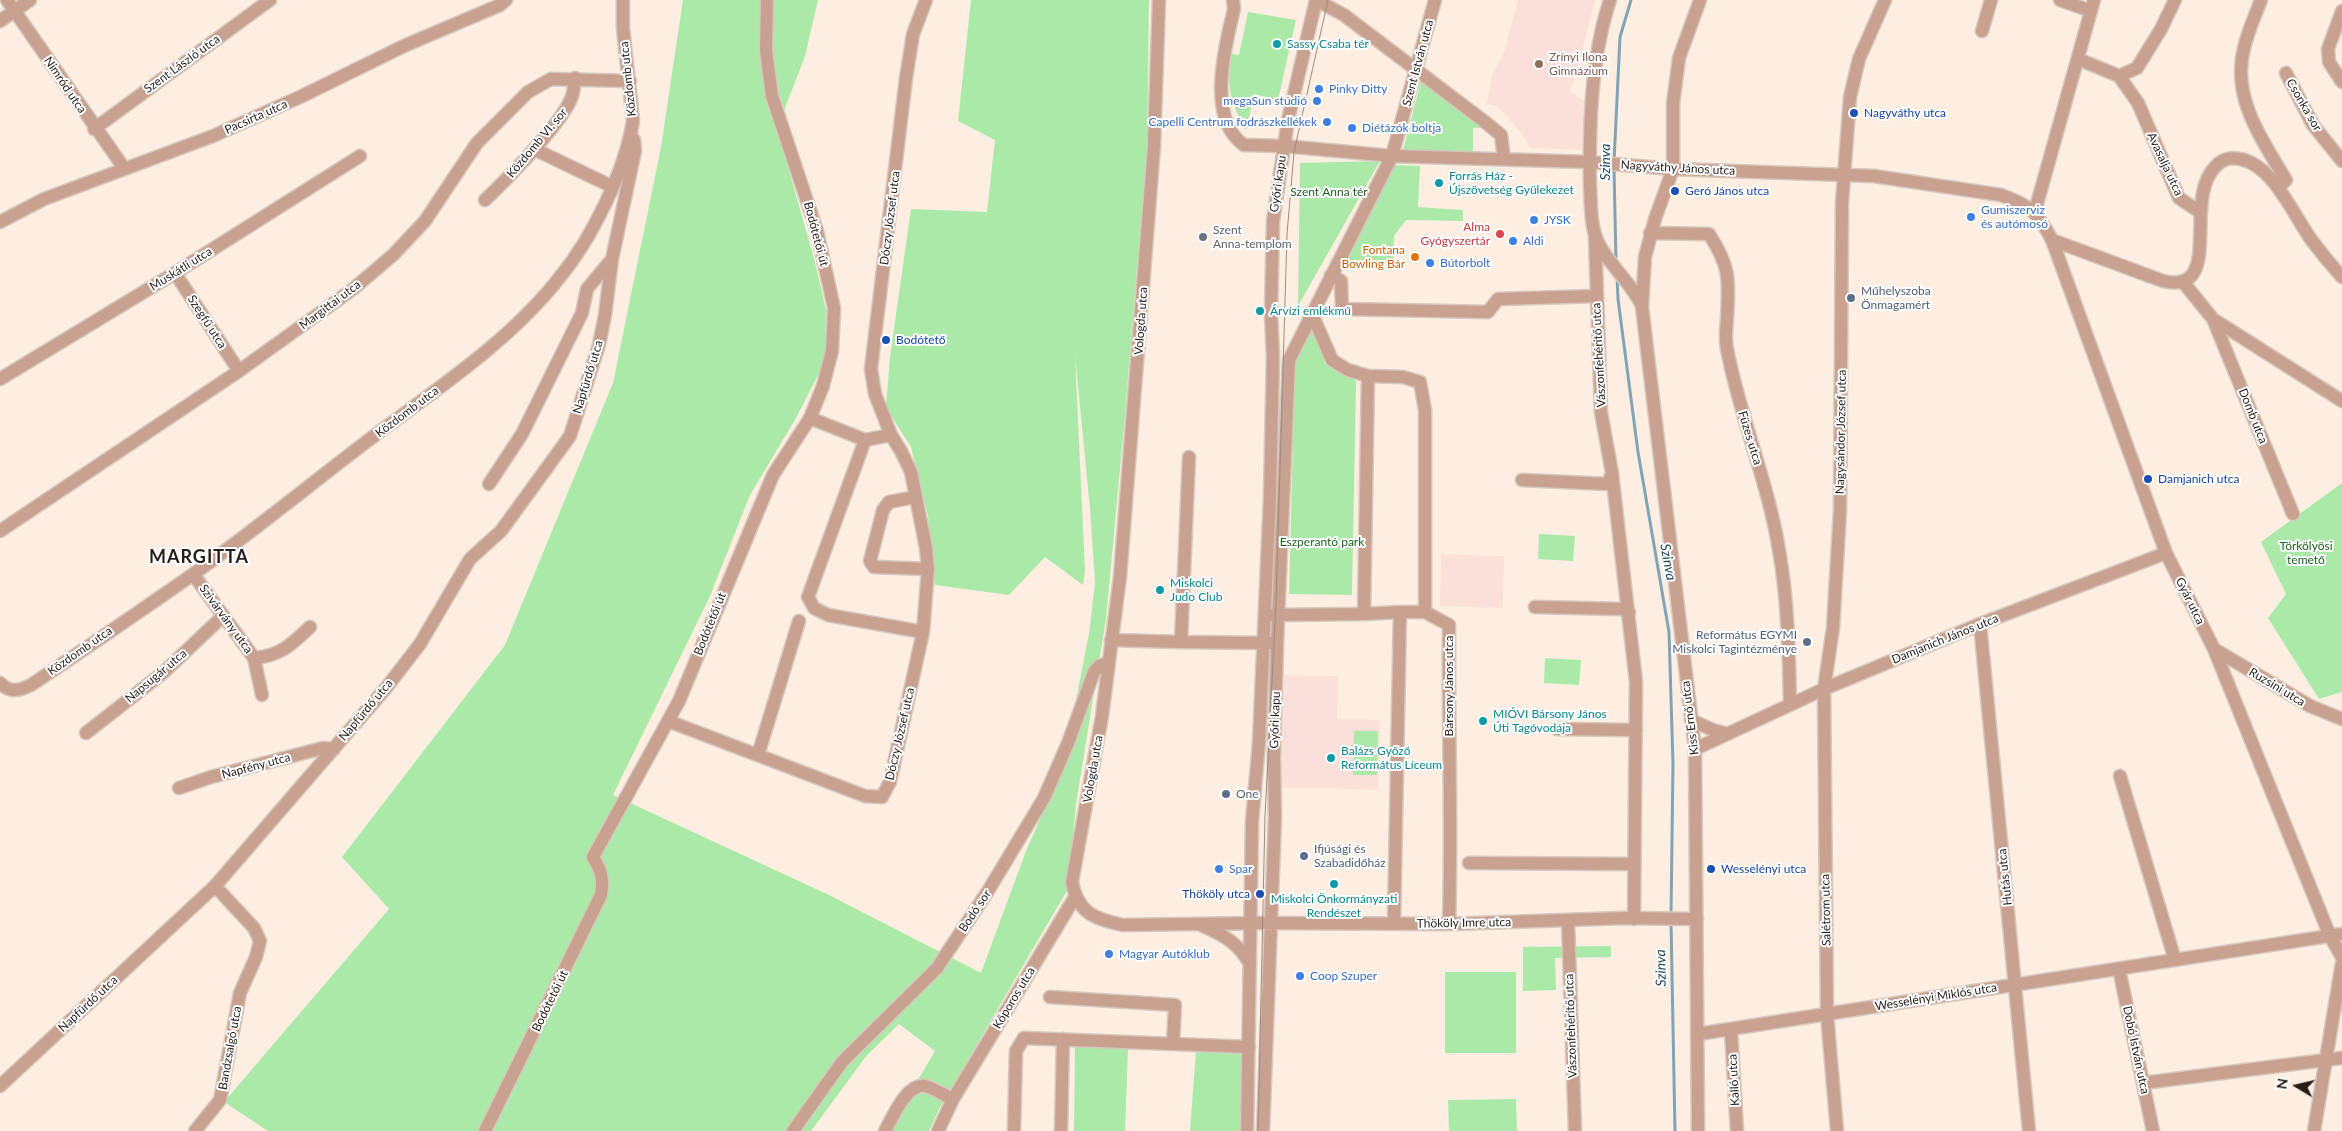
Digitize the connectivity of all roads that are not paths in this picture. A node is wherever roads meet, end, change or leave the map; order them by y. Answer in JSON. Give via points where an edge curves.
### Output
{"nodes":[{"id":1,"x":7,"y":0,"type":"edge"},
{"id":2,"x":30,"y":0,"type":"edge"},
{"id":3,"x":270,"y":0,"type":"edge"},
{"id":4,"x":506,"y":0,"type":"edge"},
{"id":5,"x":623,"y":0,"type":"edge"},
{"id":6,"x":767,"y":0,"type":"edge"},
{"id":7,"x":926,"y":0,"type":"edge"},
{"id":8,"x":1158,"y":0,"type":"edge"},
{"id":9,"x":1233,"y":0,"type":"edge"},
{"id":10,"x":1316,"y":0,"type":"edge"},
{"id":11,"x":1435,"y":0,"type":"edge"},
{"id":12,"x":1610,"y":0,"type":"edge"},
{"id":13,"x":1700,"y":0,"type":"edge"},
{"id":14,"x":1885,"y":0,"type":"edge"},
{"id":15,"x":1991,"y":0,"type":"edge"},
{"id":16,"x":2060,"y":0,"type":"edge"},
{"id":17,"x":2175,"y":0,"type":"edge"},
{"id":18,"x":2261,"y":0,"type":"edge"},
{"id":19,"x":2093,"y":5,"type":"edge"},
{"id":20,"x":15,"y":11,"type":"junction"},
{"id":21,"x":2342,"y":11,"type":"edge"},
{"id":22,"x":0,"y":21,"type":"edge"},
{"id":23,"x":1982,"y":31,"type":"dead end"},
{"id":24,"x":2078,"y":59,"type":"junction"},
{"id":25,"x":1417,"y":68,"type":"junction"},
{"id":26,"x":2286,"y":73,"type":"dead end"},
{"id":27,"x":2119,"y":76,"type":"junction"},
{"id":28,"x":575,"y":78,"type":"junction"},
{"id":29,"x":630,"y":81,"type":"junction"},
{"id":30,"x":2342,"y":82,"type":"edge"},
{"id":31,"x":94,"y":129,"type":"junction"},
{"id":32,"x":631,"y":136,"type":"junction"},
{"id":33,"x":1284,"y":146,"type":"junction"},
{"id":34,"x":534,"y":149,"type":"junction"},
{"id":35,"x":360,"y":156,"type":"dead end"},
{"id":36,"x":1392,"y":156,"type":"junction"},
{"id":37,"x":1504,"y":159,"type":"junction"},
{"id":38,"x":2342,"y":160,"type":"edge"},
{"id":39,"x":1595,"y":163,"type":"junction"},
{"id":40,"x":124,"y":168,"type":"junction"},
{"id":41,"x":1673,"y":169,"type":"junction"},
{"id":42,"x":1844,"y":175,"type":"junction"},
{"id":43,"x":611,"y":186,"type":"junction"},
{"id":44,"x":2278,"y":188,"type":"junction"},
{"id":45,"x":485,"y":200,"type":"dead end"},
{"id":46,"x":2034,"y":211,"type":"junction"},
{"id":47,"x":2200,"y":212,"type":"junction"},
{"id":48,"x":0,"y":222,"type":"edge"},
{"id":49,"x":1650,"y":233,"type":"junction"},
{"id":50,"x":1595,"y":236,"type":"junction"},
{"id":51,"x":2052,"y":240,"type":"junction"},
{"id":52,"x":612,"y":259,"type":"junction"},
{"id":53,"x":2342,"y":261,"type":"edge"},
{"id":54,"x":175,"y":273,"type":"junction"},
{"id":55,"x":1331,"y":276,"type":"junction"},
{"id":56,"x":2341,"y":276,"type":"edge"},
{"id":57,"x":2183,"y":282,"type":"junction"},
{"id":58,"x":1596,"y":296,"type":"junction"},
{"id":59,"x":1642,"y":307,"type":"junction"},
{"id":60,"x":1312,"y":314,"type":"junction"},
{"id":61,"x":2213,"y":319,"type":"junction"},
{"id":62,"x":239,"y":371,"type":"junction"},
{"id":63,"x":1368,"y":376,"type":"junction"},
{"id":64,"x":0,"y":379,"type":"edge"},
{"id":65,"x":2342,"y":401,"type":"edge"},
{"id":66,"x":810,"y":418,"type":"junction"},
{"id":67,"x":891,"y":435,"type":"junction"},
{"id":68,"x":865,"y":440,"type":"junction"},
{"id":69,"x":1189,"y":457,"type":"dead end"},
{"id":70,"x":1612,"y":473,"type":"junction"},
{"id":71,"x":1522,"y":480,"type":"dead end"},
{"id":72,"x":489,"y":484,"type":"dead end"},
{"id":73,"x":915,"y":497,"type":"junction"},
{"id":74,"x":2293,"y":514,"type":"dead end"},
{"id":75,"x":0,"y":530,"type":"edge"},
{"id":76,"x":2166,"y":553,"type":"junction"},
{"id":77,"x":928,"y":569,"type":"junction"},
{"id":78,"x":193,"y":574,"type":"junction"},
{"id":79,"x":1535,"y":606,"type":"dead end"},
{"id":80,"x":1400,"y":612,"type":"junction"},
{"id":81,"x":1425,"y":612,"type":"junction"},
{"id":82,"x":1629,"y":612,"type":"junction"},
{"id":83,"x":1364,"y":614,"type":"junction"},
{"id":84,"x":1265,"y":615,"type":"junction"},
{"id":85,"x":1279,"y":615,"type":"junction"},
{"id":86,"x":224,"y":616,"type":"junction"},
{"id":87,"x":799,"y":621,"type":"dead end"},
{"id":88,"x":1980,"y":624,"type":"junction"},
{"id":89,"x":310,"y":627,"type":"dead end"},
{"id":90,"x":923,"y":632,"type":"junction"},
{"id":91,"x":1111,"y":640,"type":"junction"},
{"id":92,"x":1181,"y":642,"type":"junction"},
{"id":93,"x":1263,"y":643,"type":"junction"},
{"id":94,"x":1277,"y":644,"type":"junction"},
{"id":95,"x":2214,"y":649,"type":"junction"},
{"id":96,"x":254,"y":658,"type":"junction"},
{"id":97,"x":2234,"y":662,"type":"junction"},
{"id":98,"x":1108,"y":663,"type":"junction"},
{"id":99,"x":2223,"y":672,"type":"junction"},
{"id":100,"x":0,"y":682,"type":"edge"},
{"id":101,"x":1824,"y":689,"type":"junction"},
{"id":102,"x":262,"y":695,"type":"dead end"},
{"id":103,"x":1790,"y":705,"type":"junction"},
{"id":104,"x":2342,"y":719,"type":"edge"},
{"id":105,"x":1691,"y":720,"type":"junction"},
{"id":106,"x":668,"y":721,"type":"junction"},
{"id":107,"x":1557,"y":730,"type":"dead end"},
{"id":108,"x":1636,"y":730,"type":"junction"},
{"id":109,"x":86,"y":733,"type":"dead end"},
{"id":110,"x":1728,"y":734,"type":"junction"},
{"id":111,"x":334,"y":749,"type":"junction"},
{"id":112,"x":1695,"y":749,"type":"junction"},
{"id":113,"x":758,"y":755,"type":"junction"},
{"id":114,"x":2120,"y":776,"type":"dead end"},
{"id":115,"x":179,"y":788,"type":"dead end"},
{"id":116,"x":1469,"y":862,"type":"dead end"},
{"id":117,"x":1634,"y":864,"type":"junction"},
{"id":118,"x":215,"y":886,"type":"junction"},
{"id":119,"x":1074,"y":897,"type":"junction"},
{"id":120,"x":1634,"y":919,"type":"junction"},
{"id":121,"x":1697,"y":919,"type":"junction"},
{"id":122,"x":1568,"y":921,"type":"junction"},
{"id":123,"x":1394,"y":922,"type":"junction"},
{"id":124,"x":1251,"y":923,"type":"junction"},
{"id":125,"x":1271,"y":923,"type":"junction"},
{"id":126,"x":1450,"y":924,"type":"junction"},
{"id":127,"x":1202,"y":925,"type":"junction"},
{"id":128,"x":2336,"y":935,"type":"edge"},
{"id":129,"x":2342,"y":957,"type":"edge"},
{"id":130,"x":2175,"y":960,"type":"junction"},
{"id":131,"x":2342,"y":963,"type":"edge"},
{"id":132,"x":1250,"y":964,"type":"junction"},
{"id":133,"x":2119,"y":969,"type":"junction"},
{"id":134,"x":2015,"y":985,"type":"junction"},
{"id":135,"x":1050,"y":997,"type":"dead end"},
{"id":136,"x":1827,"y":1014,"type":"junction"},
{"id":137,"x":1731,"y":1030,"type":"junction"},
{"id":138,"x":1698,"y":1034,"type":"junction"},
{"id":139,"x":1063,"y":1039,"type":"junction"},
{"id":140,"x":1172,"y":1044,"type":"junction"},
{"id":141,"x":1249,"y":1047,"type":"junction"},
{"id":142,"x":2342,"y":1058,"type":"edge"},
{"id":143,"x":2325,"y":1060,"type":"junction"},
{"id":144,"x":2143,"y":1083,"type":"junction"},
{"id":145,"x":0,"y":1086,"type":"edge"},
{"id":146,"x":954,"y":1099,"type":"junction"},
{"id":147,"x":195,"y":1131,"type":"edge"},
{"id":148,"x":485,"y":1131,"type":"edge"},
{"id":149,"x":793,"y":1131,"type":"edge"},
{"id":150,"x":885,"y":1131,"type":"edge"},
{"id":151,"x":938,"y":1131,"type":"edge"},
{"id":152,"x":1014,"y":1131,"type":"edge"},
{"id":153,"x":1061,"y":1131,"type":"edge"},
{"id":154,"x":1247,"y":1131,"type":"edge"},
{"id":155,"x":1263,"y":1131,"type":"edge"},
{"id":156,"x":1575,"y":1131,"type":"edge"},
{"id":157,"x":1698,"y":1131,"type":"edge"},
{"id":158,"x":1737,"y":1131,"type":"edge"},
{"id":159,"x":1837,"y":1131,"type":"edge"},
{"id":160,"x":2029,"y":1131,"type":"edge"},
{"id":161,"x":2153,"y":1131,"type":"edge"},
{"id":162,"x":2314,"y":1131,"type":"edge"}],
"edges":[{"from":1,"to":20,"type":"street","name":"Nimród utca"},
{"from":2,"to":20,"type":"street"},
{"from":3,"to":31,"type":"street","name":"Szent László utca"},
{"from":4,"to":40,"type":"street","name":"Pacsirta utca","via":[[213,136]]},
{"from":5,"to":29,"type":"street","name":"Közdomb utca"},
{"from":6,"to":66,"type":"street","name":"Bodótetői út","via":[[766,50],[772,96],[817,231],[834,308],[832,351]]},
{"from":7,"to":67,"type":"street","name":"Dóczy József utca","via":[[913,34],[906,78],[871,369],[875,394]]},
{"from":8,"to":91,"type":"street","name":"Vologda utca","via":[[1154,146],[1120,577]]},
{"from":9,"to":33,"type":"street","name":"Nagyváthy János utca","via":[[1221,66],[1229,130],[1244,145]]},
{"from":10,"to":25,"type":"street","via":[[1344,15]]},
{"from":10,"to":33,"type":"street","name":"Győri kapu"},
{"from":11,"to":25,"type":"street","name":"Szent István utca"},
{"from":12,"to":39,"type":"street","via":[[1601,26],[1596,64]]},
{"from":13,"to":41,"type":"street","via":[[1679,58],[1673,104]]},
{"from":14,"to":42,"type":"street","name":"Nagysándor József utca","via":[[1859,59],[1852,88]]},
{"from":15,"to":23,"type":"street"},
{"from":16,"to":19,"type":"street"},
{"from":17,"to":27,"type":"street","via":[[2137,68]]},
{"from":18,"to":44,"type":"street","via":[[2244,49],[2242,86],[2252,122],[2286,180]]},
{"from":19,"to":24,"type":"street"},
{"from":20,"to":22,"type":"street"},
{"from":20,"to":31,"type":"street","name":"Nimród utca"},
{"from":21,"to":30,"type":"street","via":[[2328,48],[2329,62]]},
{"from":24,"to":27,"type":"street"},
{"from":24,"to":46,"type":"street"},
{"from":25,"to":36,"type":"street","name":"Szent István utca"},
{"from":25,"to":37,"type":"street","via":[[1501,135]]},
{"from":26,"to":38,"type":"street","name":"Csonka sor","via":[[2312,126]]},
{"from":27,"to":47,"type":"street","name":"Avasalja utca","via":[[2138,102],[2179,198]]},
{"from":28,"to":29,"type":"street","name":"Margittai utca"},
{"from":28,"to":34,"type":"street","name":"Közdomb VI. sor","via":[[566,110]]},
{"from":28,"to":62,"type":"street","name":"Margittai utca","via":[[551,79],[528,92],[477,143],[425,221],[393,255],[353,289]]},
{"from":29,"to":32,"type":"street","name":"Közdomb utca"},
{"from":31,"to":40,"type":"street","name":"Nimród utca"},
{"from":32,"to":43,"type":"street","name":"Közdomb utca"},
{"from":32,"to":52,"type":"street","name":"Napfürdő utca","via":[[635,151]]},
{"from":33,"to":36,"type":"street","name":"Nagyváthy János utca"},
{"from":33,"to":84,"type":"street","name":"Győri kapu","via":[[1273,221],[1273,356]]},
{"from":34,"to":43,"type":"street"},
{"from":34,"to":45,"type":"street","name":"Közdomb VI. sor"},
{"from":35,"to":54,"type":"street","name":"Muskátli utca"},
{"from":36,"to":37,"type":"street","name":"Nagyváthy János utca"},
{"from":36,"to":55,"type":"street"},
{"from":37,"to":39,"type":"street","name":"Nagyváthy János utca"},
{"from":39,"to":41,"type":"street","name":"Nagyváthy János utca"},
{"from":39,"to":50,"type":"street","via":[[1591,220]]},
{"from":40,"to":48,"type":"street","name":"Pacsirta utca","via":[[44,199]]},
{"from":41,"to":42,"type":"street","name":"Nagyváthy János utca"},
{"from":41,"to":49,"type":"street","name":"Kiss Ernő utca"},
{"from":42,"to":46,"type":"street","name":"Nagyváthy János utca","via":[[1874,176],[2001,195],[2020,201]]},
{"from":42,"to":101,"type":"street","name":"Nagysándor József utca","via":[[1840,247],[1840,511],[1833,628]]},
{"from":43,"to":78,"type":"street","name":"Közdomb utca","via":[[588,234],[561,276],[529,313],[461,370]]},
{"from":44,"to":47,"type":"street","name":"Avasalja utca","via":[[2265,172],[2249,161],[2226,159],[2209,174],[2202,190]]},
{"from":44,"to":56,"type":"street","name":"Avasalja utca","via":[[2312,242]]},
{"from":46,"to":51,"type":"street","name":"Nagyváthy János utca"},
{"from":47,"to":57,"type":"street","via":[[2200,261],[2192,278]]},
{"from":49,"to":59,"type":"street","name":"Kiss Ernő utca"},
{"from":49,"to":103,"type":"street","name":"Füzes utca","via":[[1709,234],[1723,255],[1729,276],[1726,345],[1732,379],[1780,551],[1790,653]]},
{"from":50,"to":58,"type":"street","name":"Vászonfehérítő utca"},
{"from":50,"to":59,"type":"street","name":"Kiss Ernő utca","via":[[1602,250],[1634,288]]},
{"from":51,"to":57,"type":"street","via":[[2163,281]]},
{"from":51,"to":76,"type":"street","name":"Gyár utca"},
{"from":52,"to":72,"type":"street","name":"Napfürdő utca","via":[[587,289],[582,313],[522,434]]},
{"from":52,"to":111,"type":"street","name":"Napfürdő utca","via":[[599,345],[570,436],[501,531],[470,559],[420,644]]},
{"from":53,"to":56,"type":"street"},
{"from":54,"to":62,"type":"street","name":"Szegfű utca"},
{"from":54,"to":64,"type":"street","name":"Muskátli utca"},
{"from":55,"to":58,"type":"street","via":[[1341,282],[1342,309],[1488,312],[1498,299]]},
{"from":55,"to":60,"type":"street"},
{"from":57,"to":61,"type":"street","name":"Domb utca"},
{"from":58,"to":70,"type":"street","name":"Vászonfehérítő utca","via":[[1601,412]]},
{"from":59,"to":105,"type":"street","name":"Kiss Ernő utca"},
{"from":60,"to":63,"type":"street","via":[[1332,360],[1348,370]]},
{"from":60,"to":85,"type":"street","name":"Győri kapu","via":[[1289,360]]},
{"from":61,"to":65,"type":"street","name":"Domb utca"},
{"from":61,"to":74,"type":"street","name":"Domb utca"},
{"from":62,"to":75,"type":"street","name":"Margittai utca"},
{"from":63,"to":81,"type":"street","via":[[1403,377],[1420,382],[1425,410]]},
{"from":63,"to":83,"type":"street"},
{"from":66,"to":68,"type":"street"},
{"from":66,"to":106,"type":"street","name":"Bodótetői út","via":[[774,475]]},
{"from":67,"to":68,"type":"street"},
{"from":67,"to":73,"type":"street","name":"Dóczy József utca","via":[[902,450],[911,472]]},
{"from":68,"to":90,"type":"street","via":[[808,597],[814,608],[828,615]]},
{"from":69,"to":92,"type":"street"},
{"from":70,"to":71,"type":"street","via":[[1608,484]]},
{"from":70,"to":82,"type":"street","name":"Vászonfehérítő utca"},
{"from":73,"to":77,"type":"street","name":"Dóczy József utca"},
{"from":73,"to":77,"type":"street","via":[[888,502],[870,561],[874,567]]},
{"from":76,"to":88,"type":"street","name":"Damjanich János utca"},
{"from":76,"to":95,"type":"street","name":"Gyár utca"},
{"from":77,"to":90,"type":"street","name":"Dóczy József utca"},
{"from":78,"to":86,"type":"street","name":"Szivárvány utca"},
{"from":78,"to":100,"type":"street","name":"Közdomb utca","via":[[31,685],[14,691]]},
{"from":79,"to":82,"type":"street"},
{"from":80,"to":81,"type":"street","name":"Bársony János utca"},
{"from":80,"to":83,"type":"street","name":"Bársony János utca"},
{"from":80,"to":123,"type":"street"},
{"from":81,"to":126,"type":"street","name":"Bársony János utca","via":[[1449,625]]},
{"from":82,"to":108,"type":"street","name":"Vászonfehérítő utca","via":[[1636,682]]},
{"from":83,"to":85,"type":"street","name":"Bársony János utca"},
{"from":84,"to":85,"type":"street","name":"Bársony János utca"},
{"from":84,"to":93,"type":"street","name":"Győri kapu"},
{"from":85,"to":94,"type":"street","name":"Győri kapu"},
{"from":86,"to":96,"type":"street","name":"Szivárvány utca"},
{"from":86,"to":109,"type":"street","name":"Napsugár utca","via":[[164,672]]},
{"from":87,"to":113,"type":"street"},
{"from":88,"to":101,"type":"street","name":"Damjanich János utca"},
{"from":88,"to":134,"type":"street","name":"Hutás utca"},
{"from":89,"to":96,"type":"street","via":[[270,657]]},
{"from":90,"to":113,"type":"street","name":"Dóczy József utca","via":[[890,782],[882,797],[865,796]]},
{"from":91,"to":92,"type":"street"},
{"from":91,"to":98,"type":"street","name":"Vologda utca"},
{"from":92,"to":93,"type":"street"},
{"from":93,"to":94,"type":"street"},
{"from":93,"to":124,"type":"street","name":"Győri kapu","via":[[1252,822]]},
{"from":94,"to":125,"type":"street","name":"Győri kapu"},
{"from":95,"to":97,"type":"street","name":"Ruzsini utca"},
{"from":95,"to":99,"type":"street","name":"Gyár utca"},
{"from":96,"to":102,"type":"street","name":"Szivárvány utca"},
{"from":97,"to":99,"type":"street"},
{"from":97,"to":104,"type":"street","name":"Ruzsini utca","via":[[2310,706]]},
{"from":98,"to":119,"type":"street","name":"Vologda utca","via":[[1093,772],[1072,882]]},
{"from":98,"to":149,"type":"street","name":"Bodó sor","via":[[1094,672],[1044,798],[937,968],[842,1062]]},
{"from":99,"to":128,"type":"street","name":"Gyár utca"},
{"from":101,"to":103,"type":"street","name":"Damjanich János utca"},
{"from":101,"to":136,"type":"street","name":"Salétrom utca"},
{"from":103,"to":110,"type":"street","name":"Damjanich János utca"},
{"from":105,"to":110,"type":"street"},
{"from":105,"to":112,"type":"street","name":"Kiss Ernő utca"},
{"from":106,"to":113,"type":"street","name":"Dóczy József utca"},
{"from":106,"to":148,"type":"street","name":"Bodótetői út","via":[[592,857],[601,871],[601,895]]},
{"from":107,"to":108,"type":"street"},
{"from":108,"to":117,"type":"street","name":"Vászonfehérítő utca"},
{"from":110,"to":112,"type":"street","name":"Damjanich János utca"},
{"from":111,"to":115,"type":"street","name":"Napfény utca","via":[[323,748]]},
{"from":111,"to":118,"type":"street","name":"Napfürdő utca"},
{"from":112,"to":121,"type":"street","name":"Kiss Ernő utca"},
{"from":114,"to":130,"type":"street"},
{"from":116,"to":117,"type":"street"},
{"from":117,"to":120,"type":"street","name":"Vászonfehérítő utca"},
{"from":118,"to":145,"type":"street","name":"Napfürdő utca"},
{"from":118,"to":147,"type":"street","name":"Bandzsalgó utca","via":[[254,928],[260,941],[240,993],[220,1100]]},
{"from":119,"to":127,"type":"street","name":"Thököly Imre utca","via":[[1090,914],[1123,925]]},
{"from":119,"to":146,"type":"street","name":"Kőporos utca"},
{"from":120,"to":121,"type":"street","name":"Thököly Imre utca"},
{"from":120,"to":122,"type":"street","name":"Thököly Imre utca"},
{"from":121,"to":138,"type":"street","name":"Kiss Ernő utca"},
{"from":122,"to":126,"type":"street","name":"Thököly Imre utca"},
{"from":122,"to":156,"type":"street","name":"Vászonfehérítő utca"},
{"from":123,"to":125,"type":"street","name":"Thököly Imre utca"},
{"from":123,"to":126,"type":"street","name":"Thököly Imre utca"},
{"from":124,"to":125,"type":"street","name":"Thököly Imre utca"},
{"from":124,"to":127,"type":"street","name":"Thököly Imre utca"},
{"from":124,"to":132,"type":"street","name":"Győri kapu"},
{"from":125,"to":155,"type":"street","name":"Győri kapu"},
{"from":127,"to":132,"type":"street","name":"Thököly Imre utca","via":[[1224,935],[1239,947]]},
{"from":128,"to":129,"type":"street","name":"Gyár utca"},
{"from":128,"to":130,"type":"street","name":"Wesselényi Miklós utca"},
{"from":130,"to":133,"type":"street","name":"Wesselényi Miklós utca"},
{"from":131,"to":143,"type":"street"},
{"from":132,"to":141,"type":"street","name":"Győri kapu"},
{"from":133,"to":134,"type":"street","name":"Wesselényi Miklós utca"},
{"from":133,"to":144,"type":"street","name":"Dobó István utca"},
{"from":134,"to":136,"type":"street","name":"Wesselényi Miklós utca"},
{"from":134,"to":160,"type":"street","name":"Hutás utca"},
{"from":135,"to":140,"type":"street","via":[[1175,1005]]},
{"from":136,"to":137,"type":"street","name":"Wesselényi Miklós utca"},
{"from":136,"to":159,"type":"street","name":"Salétrom utca"},
{"from":137,"to":138,"type":"street","name":"Wesselényi Miklós utca"},
{"from":137,"to":158,"type":"street","name":"Kalló utca"},
{"from":138,"to":157,"type":"street","name":"Kiss Ernő utca"},
{"from":139,"to":140,"type":"street"},
{"from":139,"to":152,"type":"street","via":[[1024,1038],[1016,1051]]},
{"from":139,"to":153,"type":"street"},
{"from":140,"to":141,"type":"street"},
{"from":141,"to":154,"type":"street","name":"Győri kapu"},
{"from":142,"to":143,"type":"street"},
{"from":143,"to":144,"type":"street"},
{"from":143,"to":162,"type":"street"},
{"from":144,"to":161,"type":"street","name":"Dobó István utca"},
{"from":146,"to":150,"type":"street","via":[[924,1086],[916,1088],[901,1101]]},
{"from":146,"to":151,"type":"street","name":"Kőporos utca"}]}
